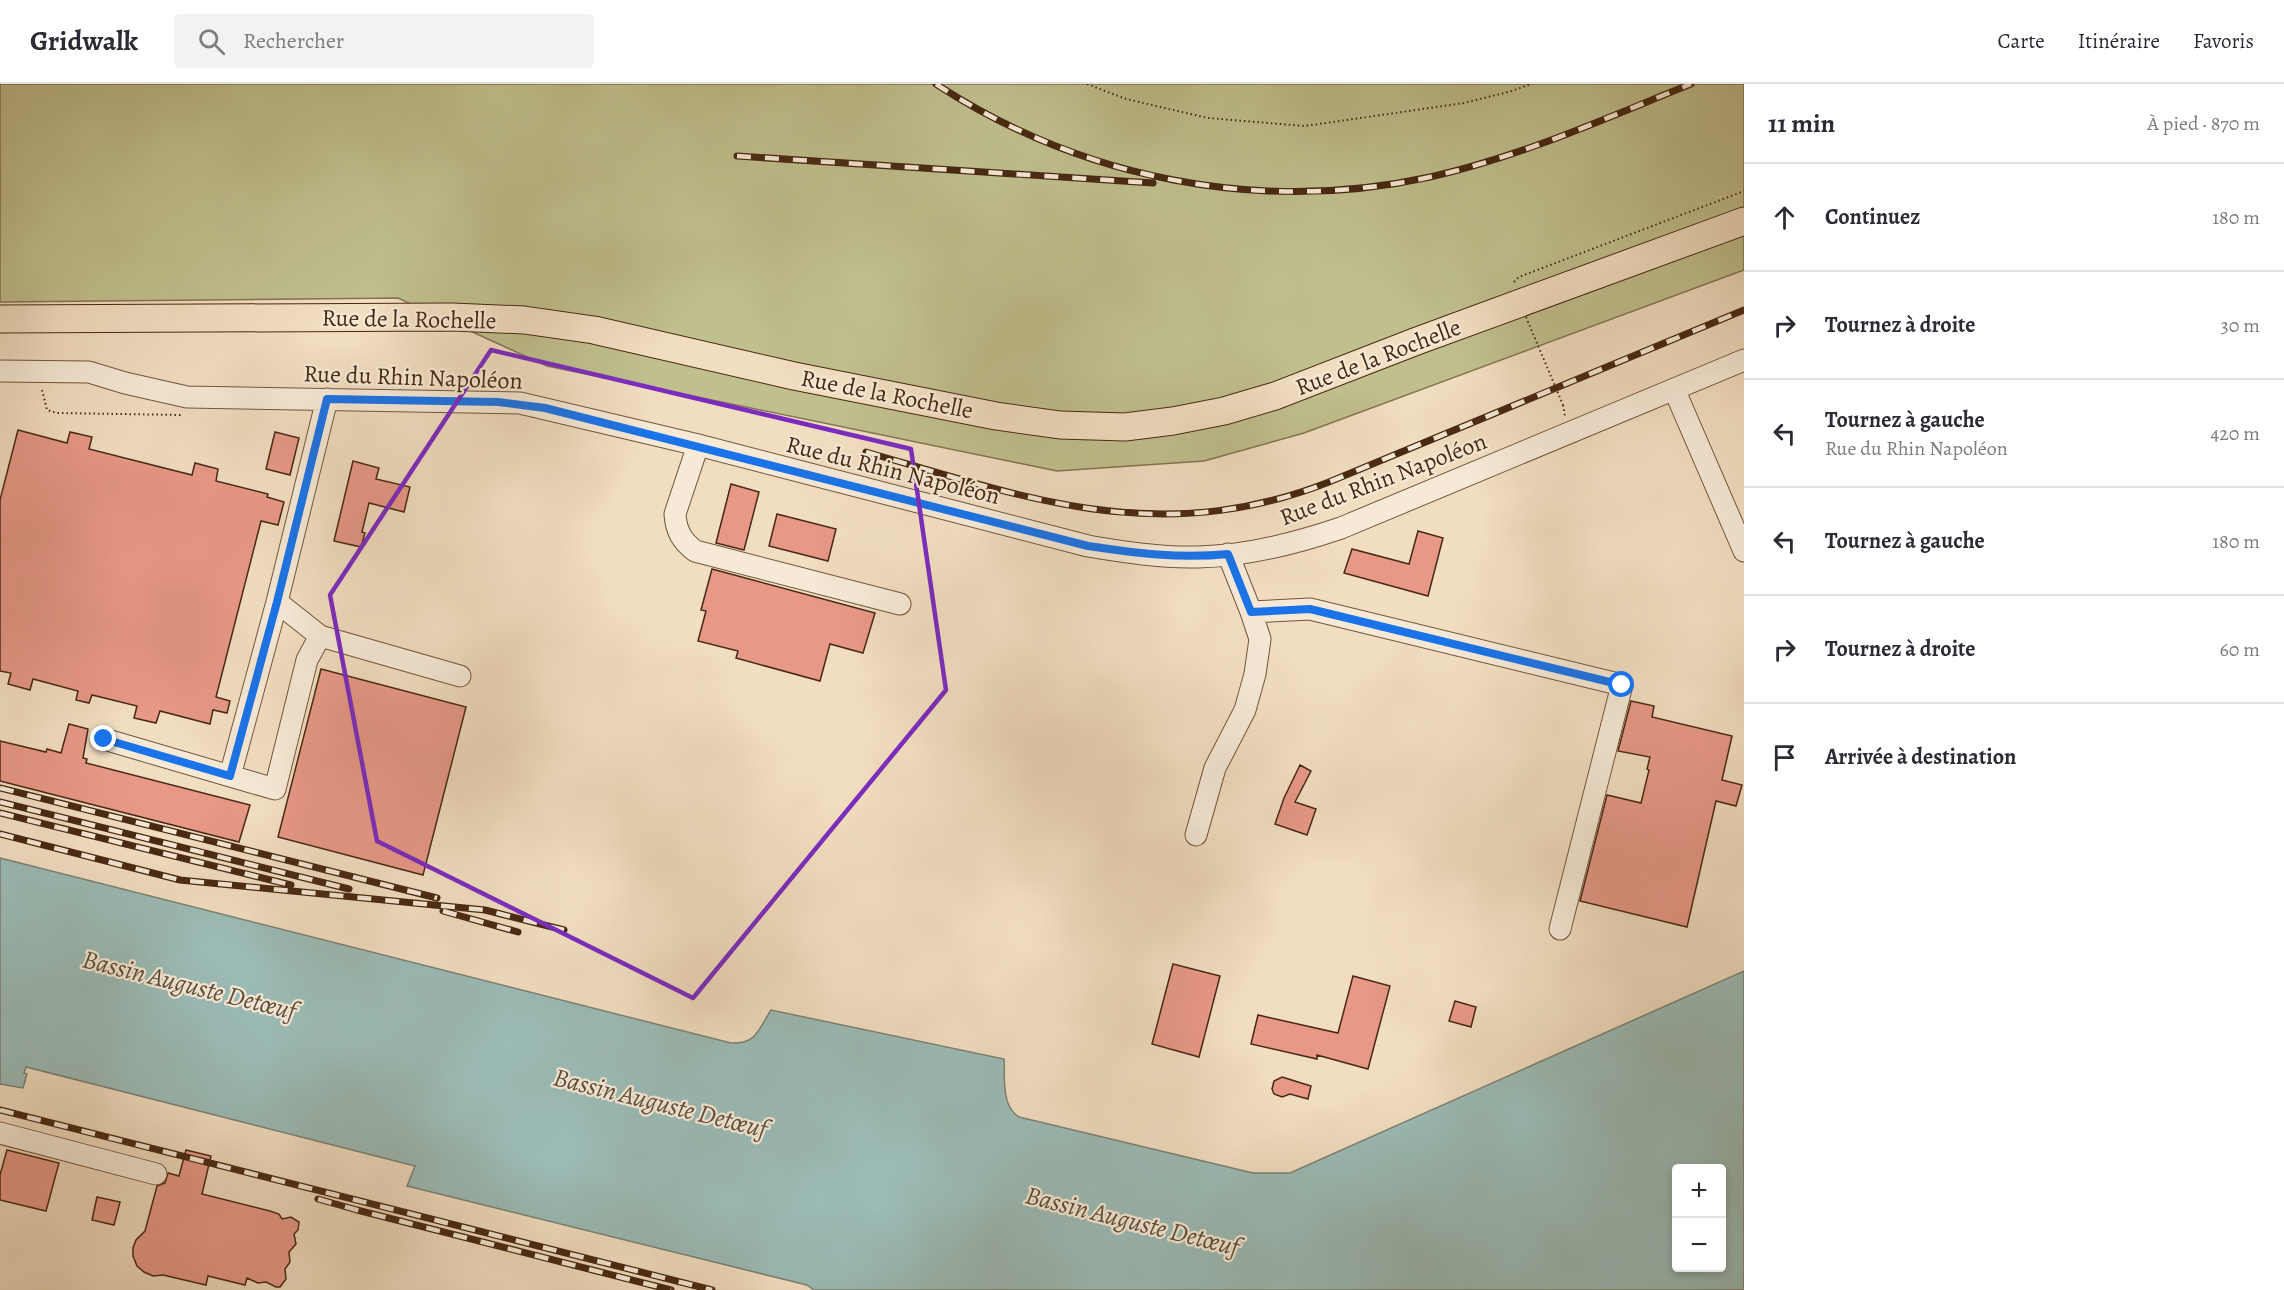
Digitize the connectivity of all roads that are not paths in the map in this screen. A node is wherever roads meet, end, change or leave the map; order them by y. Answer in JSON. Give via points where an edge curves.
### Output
{"nodes":[{"id":1,"x":1744,"y":221,"type":"edge"},
{"id":2,"x":0,"y":319,"type":"edge"},
{"id":3,"x":1744,"y":360,"type":"edge"},
{"id":4,"x":0,"y":371,"type":"edge"},
{"id":5,"x":1674,"y":389,"type":"junction"},
{"id":6,"x":327,"y":399,"type":"junction"},
{"id":7,"x":698,"y":446,"type":"junction"},
{"id":8,"x":1744,"y":551,"type":"edge"},
{"id":9,"x":1228,"y":554,"type":"junction"},
{"id":10,"x":277,"y":602,"type":"junction"},
{"id":11,"x":900,"y":604,"type":"dead end"},
{"id":12,"x":1251,"y":612,"type":"junction"},
{"id":13,"x":320,"y":636,"type":"junction"},
{"id":14,"x":460,"y":676,"type":"dead end"},
{"id":15,"x":104,"y":739,"type":"dead end"},
{"id":16,"x":230,"y":776,"type":"junction"},
{"id":17,"x":1196,"y":835,"type":"dead end"},
{"id":18,"x":1560,"y":928,"type":"dead end"},
{"id":19,"x":0,"y":1133,"type":"edge"},
{"id":20,"x":156,"y":1174,"type":"dead end"}],
"edges":[{"from":1,"to":2,"type":"main road","name":"Rue de la Rochelle","via":[[1275,396],[1224,411],[1125,427],[996,416],[594,330],[524,320]]},
{"from":3,"to":5,"type":"street","name":"Rue du Rhin Napoléon"},
{"from":4,"to":6,"type":"street","name":"Rue du Rhin Napoléon","via":[[89,372],[187,397]]},
{"from":5,"to":8,"type":"street"},
{"from":5,"to":9,"type":"street","name":"Rue du Rhin Napoléon","via":[[1341,528],[1295,543]]},
{"from":6,"to":7,"type":"street","name":"Rue du Rhin Napoléon","via":[[520,403]]},
{"from":6,"to":10,"type":"street"},
{"from":7,"to":9,"type":"street","name":"Rue du Rhin Napoléon","via":[[1088,546],[1143,555]]},
{"from":7,"to":11,"type":"street","via":[[675,514],[681,537],[695,551]]},
{"from":9,"to":12,"type":"street"},
{"from":10,"to":13,"type":"street"},
{"from":10,"to":16,"type":"street"},
{"from":12,"to":17,"type":"street","via":[[1260,639],[1255,674],[1245,710],[1215,768]]},
{"from":12,"to":18,"type":"street","via":[[1310,609],[1622,685]]},
{"from":13,"to":14,"type":"street"},
{"from":13,"to":16,"type":"street","via":[[307,660],[275,789]]},
{"from":15,"to":16,"type":"street"},
{"from":19,"to":20,"type":"street"}]}
